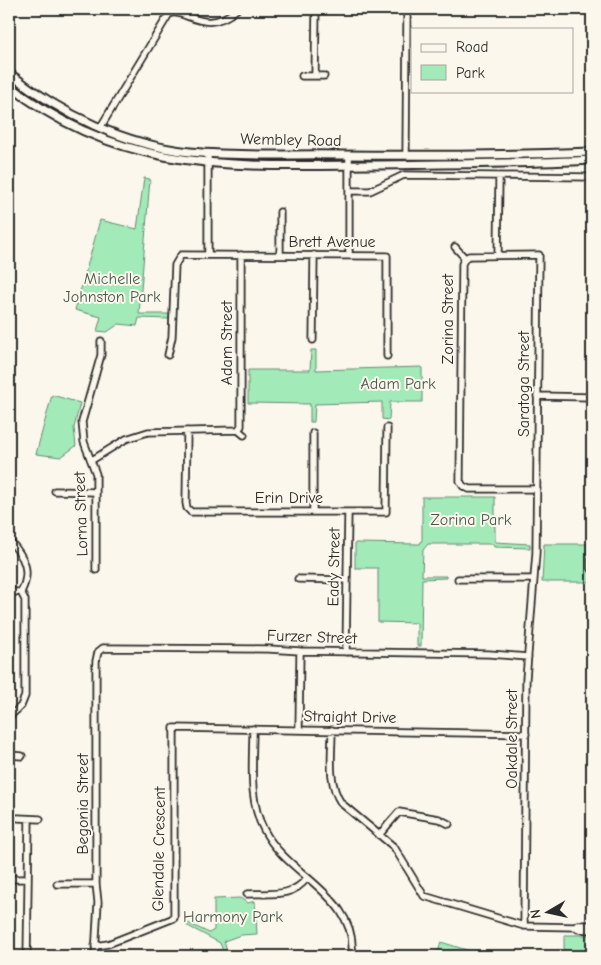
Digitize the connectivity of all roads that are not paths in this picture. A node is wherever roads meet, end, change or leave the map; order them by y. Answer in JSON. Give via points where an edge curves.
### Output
{"nodes":[{"id":1,"x":237,"y":9,"type":"edge"},
{"id":2,"x":316,"y":9,"type":"edge"},
{"id":3,"x":408,"y":9,"type":"edge"},
{"id":4,"x":9,"y":73,"type":"edge"},
{"id":5,"x":302,"y":76,"type":"dead end"},
{"id":6,"x":315,"y":76,"type":"junction"},
{"id":7,"x":324,"y":76,"type":"dead end"},
{"id":8,"x":9,"y":85,"type":"edge"},
{"id":9,"x":100,"y":128,"type":"junction"},
{"id":10,"x":592,"y":152,"type":"edge"},
{"id":11,"x":208,"y":153,"type":"junction"},
{"id":12,"x":349,"y":155,"type":"junction"},
{"id":13,"x":406,"y":155,"type":"junction"},
{"id":14,"x":592,"y":160,"type":"edge"},
{"id":15,"x":208,"y":163,"type":"junction"},
{"id":16,"x":349,"y":165,"type":"junction"},
{"id":17,"x":498,"y":177,"type":"junction"},
{"id":18,"x":592,"y":177,"type":"edge"},
{"id":19,"x":349,"y":191,"type":"junction"},
{"id":20,"x":280,"y":212,"type":"dead end"},
{"id":21,"x":455,"y":247,"type":"dead end"},
{"id":22,"x":208,"y":255,"type":"junction"},
{"id":23,"x":241,"y":255,"type":"junction"},
{"id":24,"x":498,"y":255,"type":"junction"},
{"id":25,"x":280,"y":256,"type":"junction"},
{"id":26,"x":314,"y":256,"type":"junction"},
{"id":27,"x":349,"y":256,"type":"junction"},
{"id":28,"x":464,"y":258,"type":"junction"},
{"id":29,"x":313,"y":340,"type":"dead end"},
{"id":30,"x":101,"y":341,"type":"dead end"},
{"id":31,"x":168,"y":354,"type":"dead end"},
{"id":32,"x":387,"y":356,"type":"dead end"},
{"id":33,"x":538,"y":396,"type":"junction"},
{"id":34,"x":592,"y":397,"type":"edge"},
{"id":35,"x":387,"y":428,"type":"dead end"},
{"id":36,"x":238,"y":430,"type":"junction"},
{"id":37,"x":187,"y":431,"type":"junction"},
{"id":38,"x":313,"y":434,"type":"dead end"},
{"id":39,"x":244,"y":435,"type":"dead end"},
{"id":40,"x":92,"y":460,"type":"junction"},
{"id":41,"x":537,"y":489,"type":"junction"},
{"id":42,"x":55,"y":491,"type":"dead end"},
{"id":43,"x":96,"y":492,"type":"junction"},
{"id":44,"x":313,"y":512,"type":"junction"},
{"id":45,"x":348,"y":512,"type":"junction"},
{"id":46,"x":9,"y":540,"type":"edge"},
{"id":47,"x":536,"y":553,"type":"joint"},
{"id":48,"x":592,"y":558,"type":"edge"},
{"id":49,"x":592,"y":569,"type":"edge"},
{"id":50,"x":96,"y":570,"type":"dead end"},
{"id":51,"x":298,"y":579,"type":"dead end"},
{"id":52,"x":458,"y":579,"type":"dead end"},
{"id":53,"x":534,"y":579,"type":"junction"},
{"id":54,"x":347,"y":580,"type":"junction"},
{"id":55,"x":9,"y":592,"type":"edge"},
{"id":56,"x":21,"y":592,"type":"junction"},
{"id":57,"x":98,"y":652,"type":"joint"},
{"id":58,"x":300,"y":652,"type":"junction"},
{"id":59,"x":346,"y":652,"type":"junction"},
{"id":60,"x":528,"y":657,"type":"junction"},
{"id":61,"x":9,"y":717,"type":"edge"},
{"id":62,"x":174,"y":728,"type":"joint"},
{"id":63,"x":253,"y":729,"type":"junction"},
{"id":64,"x":299,"y":730,"type":"junction"},
{"id":65,"x":332,"y":730,"type":"junction"},
{"id":66,"x":526,"y":734,"type":"junction"},
{"id":67,"x":9,"y":755,"type":"edge"},
{"id":68,"x":22,"y":756,"type":"dead end"},
{"id":69,"x":18,"y":818,"type":"dead end"},
{"id":70,"x":29,"y":819,"type":"junction"},
{"id":71,"x":40,"y":819,"type":"dead end"},
{"id":72,"x":449,"y":824,"type":"dead end"},
{"id":73,"x":379,"y":835,"type":"junction"},
{"id":74,"x":307,"y":878,"type":"junction"},
{"id":75,"x":9,"y":879,"type":"edge"},
{"id":76,"x":28,"y":879,"type":"junction"},
{"id":77,"x":57,"y":884,"type":"dead end"},
{"id":78,"x":96,"y":884,"type":"junction"},
{"id":79,"x":247,"y":894,"type":"dead end"},
{"id":80,"x":592,"y":925,"type":"edge"},
{"id":81,"x":524,"y":926,"type":"junction"},
{"id":82,"x":576,"y":927,"type":"junction"},
{"id":83,"x":592,"y":930,"type":"edge"},
{"id":84,"x":96,"y":946,"type":"junction"},
{"id":85,"x":27,"y":956,"type":"edge"},
{"id":86,"x":96,"y":956,"type":"edge"},
{"id":87,"x":352,"y":956,"type":"edge"}],
"edges":[{"from":1,"to":9,"type":"street","via":[[225,18],[200,22],[177,12],[169,14]]},
{"from":2,"to":6,"type":"street"},
{"from":3,"to":13,"type":"street"},
{"from":4,"to":9,"type":"main road","name":"Wembley Road","via":[[42,97]]},
{"from":5,"to":6,"type":"street"},
{"from":6,"to":7,"type":"street"},
{"from":8,"to":15,"type":"main road","name":"Wembley Road","via":[[50,113],[94,136],[143,152]]},
{"from":9,"to":11,"type":"main road","name":"Wembley Road","via":[[168,148]]},
{"from":10,"to":13,"type":"main road","name":"Wembley Road"},
{"from":11,"to":12,"type":"main road","name":"Wembley Road"},
{"from":11,"to":15,"type":"street"},
{"from":12,"to":13,"type":"main road","name":"Wembley Road"},
{"from":12,"to":16,"type":"street"},
{"from":14,"to":16,"type":"main road","name":"Wembley Road"},
{"from":15,"to":16,"type":"main road","name":"Wembley Road"},
{"from":15,"to":22,"type":"street"},
{"from":16,"to":19,"type":"street"},
{"from":17,"to":18,"type":"street"},
{"from":17,"to":19,"type":"street","via":[[404,175],[370,191]]},
{"from":17,"to":24,"type":"street"},
{"from":19,"to":27,"type":"street"},
{"from":20,"to":25,"type":"street"},
{"from":21,"to":28,"type":"street","name":"Zorina Street"},
{"from":22,"to":23,"type":"street","name":"Brett Avenue"},
{"from":22,"to":31,"type":"street","name":"Brett Avenue","via":[[181,255],[177,259]]},
{"from":23,"to":25,"type":"street","name":"Brett Avenue"},
{"from":23,"to":36,"type":"street","name":"Adam Street"},
{"from":24,"to":28,"type":"street","name":"Zorina Street"},
{"from":24,"to":33,"type":"street","name":"Saratoga Street","via":[[538,255]]},
{"from":25,"to":26,"type":"street","name":"Brett Avenue"},
{"from":26,"to":27,"type":"street","name":"Brett Avenue"},
{"from":26,"to":29,"type":"street"},
{"from":27,"to":32,"type":"street","name":"Brett Avenue","via":[[387,256]]},
{"from":28,"to":41,"type":"street","name":"Zorina Street","via":[[460,481],[469,489]]},
{"from":30,"to":40,"type":"street","name":"Lorna Street","via":[[82,422],[84,442]]},
{"from":33,"to":34,"type":"street"},
{"from":33,"to":41,"type":"street","name":"Saratoga Street"},
{"from":35,"to":45,"type":"street","name":"Erin Drive","via":[[386,512]]},
{"from":36,"to":37,"type":"street"},
{"from":36,"to":39,"type":"street"},
{"from":37,"to":40,"type":"street","via":[[135,435]]},
{"from":37,"to":44,"type":"street","name":"Erin Drive","via":[[186,503],[191,512]]},
{"from":38,"to":44,"type":"street"},
{"from":40,"to":43,"type":"street","name":"Lorna Street"},
{"from":41,"to":47,"type":"street","name":"Saratoga Street"},
{"from":42,"to":43,"type":"street"},
{"from":43,"to":50,"type":"street","name":"Lorna Street"},
{"from":44,"to":45,"type":"street","name":"Erin Drive"},
{"from":45,"to":54,"type":"street","name":"Eady Street"},
{"from":46,"to":56,"type":"street","via":[[25,561],[25,584]]},
{"from":47,"to":53,"type":"street","name":"Oakdale Street"},
{"from":48,"to":49,"type":"street"},
{"from":51,"to":54,"type":"street"},
{"from":52,"to":53,"type":"street"},
{"from":53,"to":60,"type":"street","name":"Oakdale Street"},
{"from":54,"to":59,"type":"street","name":"Eady Street"},
{"from":55,"to":56,"type":"street"},
{"from":56,"to":61,"type":"street","via":[[25,600],[25,696],[21,706]]},
{"from":57,"to":58,"type":"street","name":"Furzer Street","via":[[110,647]]},
{"from":57,"to":78,"type":"street","name":"Begonia Street"},
{"from":58,"to":59,"type":"street","name":"Furzer Street"},
{"from":58,"to":64,"type":"street"},
{"from":59,"to":60,"type":"street","name":"Furzer Street"},
{"from":60,"to":66,"type":"street","name":"Oakdale Street"},
{"from":62,"to":63,"type":"street","name":"Straight Drive"},
{"from":62,"to":84,"type":"street","name":"Glendale Crescent","via":[[174,918]]},
{"from":63,"to":64,"type":"street","name":"Straight Drive"},
{"from":63,"to":74,"type":"street","via":[[253,784],[258,814],[273,844]]},
{"from":64,"to":65,"type":"street","name":"Straight Drive"},
{"from":65,"to":66,"type":"street","name":"Straight Drive"},
{"from":65,"to":73,"type":"street","via":[[334,793],[341,803]]},
{"from":66,"to":81,"type":"street","name":"Oakdale Street"},
{"from":67,"to":68,"type":"street"},
{"from":69,"to":70,"type":"street"},
{"from":70,"to":71,"type":"street"},
{"from":70,"to":76,"type":"street"},
{"from":72,"to":73,"type":"street","via":[[439,819],[399,812]]},
{"from":73,"to":81,"type":"street","via":[[400,855],[424,896]]},
{"from":74,"to":79,"type":"street","via":[[291,892]]},
{"from":74,"to":87,"type":"street","via":[[328,895],[345,917]]},
{"from":75,"to":76,"type":"street"},
{"from":76,"to":85,"type":"street"},
{"from":77,"to":78,"type":"street"},
{"from":78,"to":84,"type":"street","name":"Begonia Street"},
{"from":80,"to":82,"type":"street"},
{"from":81,"to":82,"type":"street"},
{"from":82,"to":83,"type":"street"},
{"from":84,"to":86,"type":"street","name":"Begonia Street"}]}
